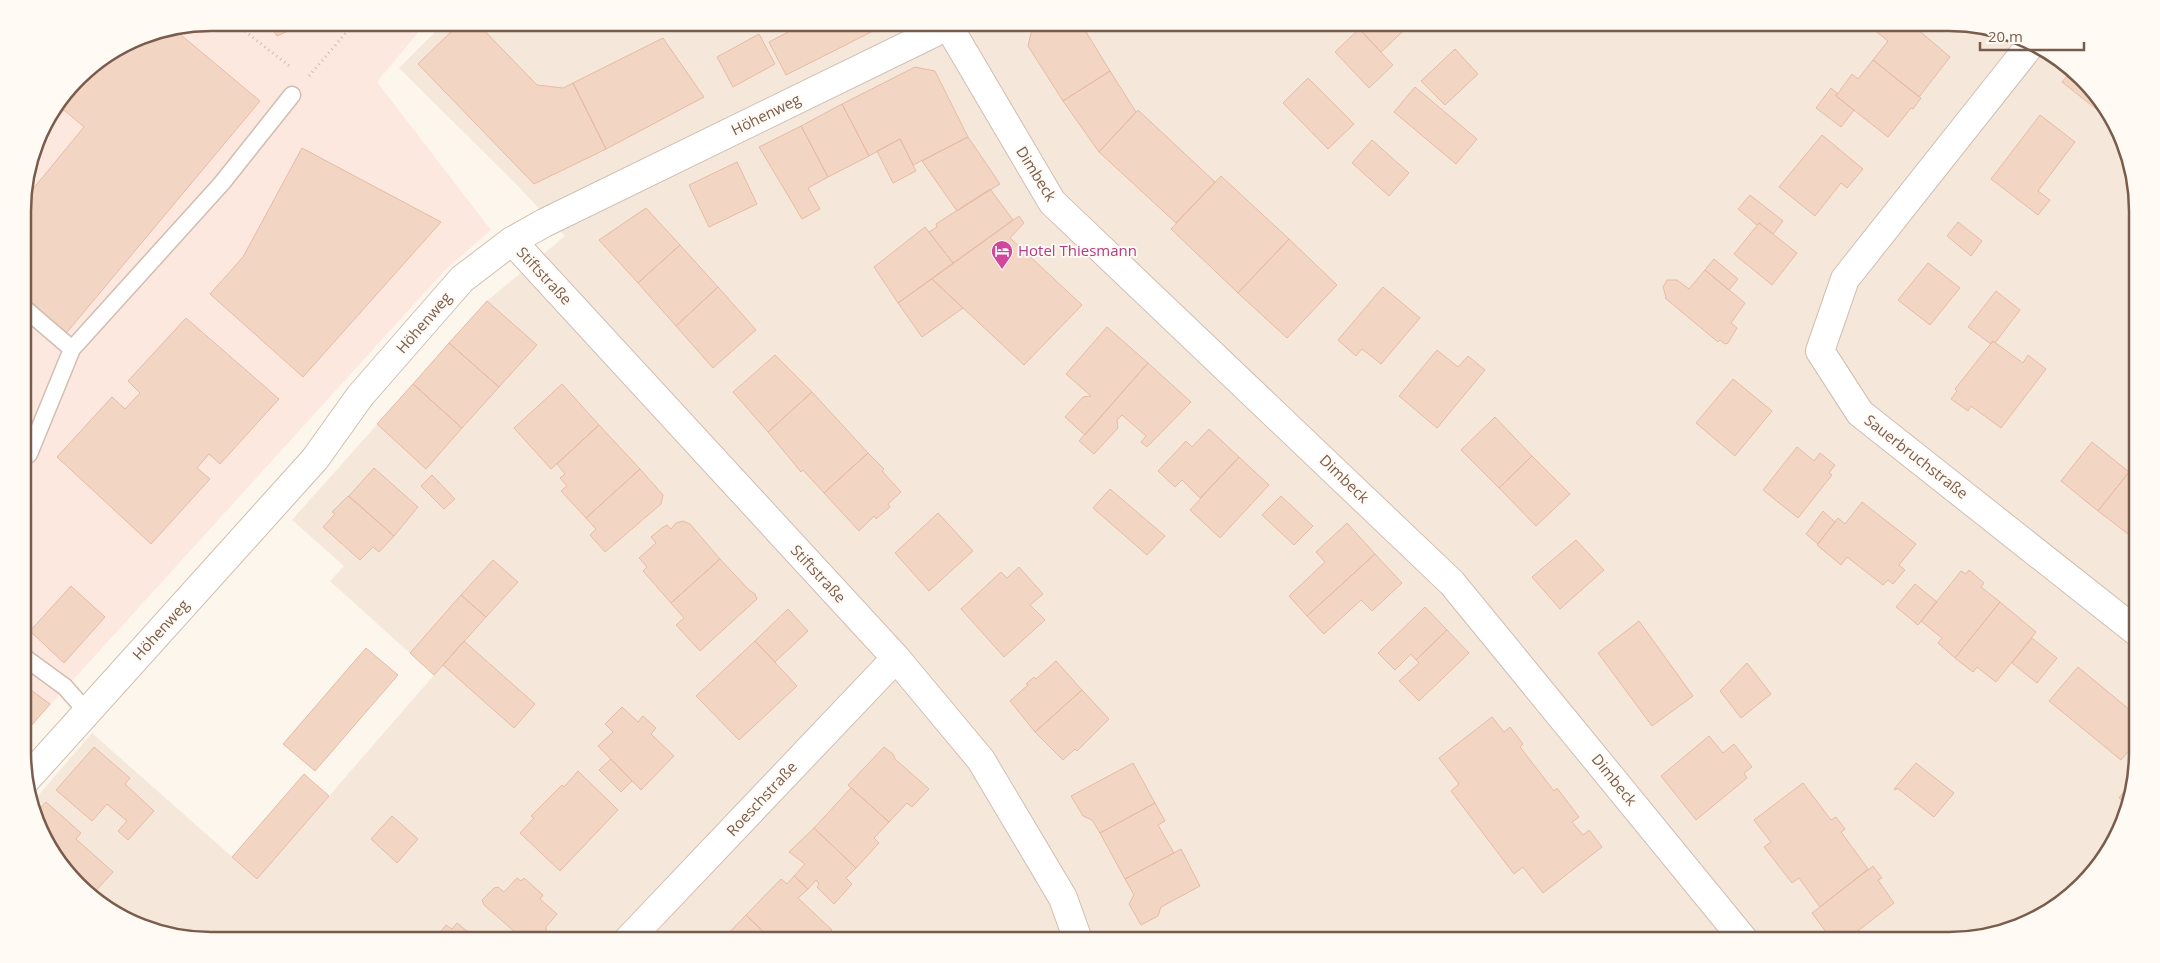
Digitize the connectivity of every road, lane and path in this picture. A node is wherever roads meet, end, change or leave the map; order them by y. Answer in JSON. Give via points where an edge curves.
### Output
{"nodes":[{"id":1,"x":245,"y":31,"type":"edge"},
{"id":2,"x":349,"y":31,"type":"edge"},
{"id":3,"x":936,"y":31,"type":"edge"},
{"id":4,"x":954,"y":31,"type":"edge"},
{"id":5,"x":2027,"y":49,"type":"edge"},
{"id":6,"x":306,"y":79,"type":"junction"},
{"id":7,"x":292,"y":95,"type":"joint"},
{"id":8,"x":512,"y":241,"type":"junction"},
{"id":9,"x":31,"y":313,"type":"edge"},
{"id":10,"x":72,"y":349,"type":"junction"},
{"id":11,"x":31,"y":443,"type":"edge"},
{"id":12,"x":2129,"y":626,"type":"edge"},
{"id":13,"x":896,"y":658,"type":"junction"},
{"id":14,"x":31,"y":662,"type":"edge"},
{"id":15,"x":87,"y":712,"type":"junction"},
{"id":16,"x":33,"y":772,"type":"edge"},
{"id":17,"x":636,"y":932,"type":"edge"},
{"id":18,"x":1075,"y":932,"type":"edge"},
{"id":19,"x":1737,"y":932,"type":"edge"}],
"edges":[{"from":1,"to":6,"type":"path"},
{"from":2,"to":6,"type":"path"},
{"from":3,"to":8,"type":"street","name":"Höhenweg","via":[[544,222]]},
{"from":4,"to":19,"type":"street","name":"Dimbeck","via":[[1052,202],[1452,582]]},
{"from":5,"to":12,"type":"street","name":"Sauerbruchstraße","via":[[1845,279],[1820,351],[1860,413]]},
{"from":6,"to":7,"type":"path"},
{"from":7,"to":10,"type":"lane","via":[[222,182]]},
{"from":8,"to":13,"type":"street","name":"Stiftstraße"},
{"from":8,"to":15,"type":"street","name":"Höhenweg","via":[[462,279],[360,396],[315,459]]},
{"from":9,"to":10,"type":"lane"},
{"from":10,"to":11,"type":"lane"},
{"from":13,"to":17,"type":"street","name":"Roeschstraße"},
{"from":13,"to":18,"type":"street","name":"Stiftstraße","via":[[981,760],[1063,898]]},
{"from":14,"to":15,"type":"lane","via":[[65,687]]},
{"from":15,"to":16,"type":"street","name":"Höhenweg"}]}
